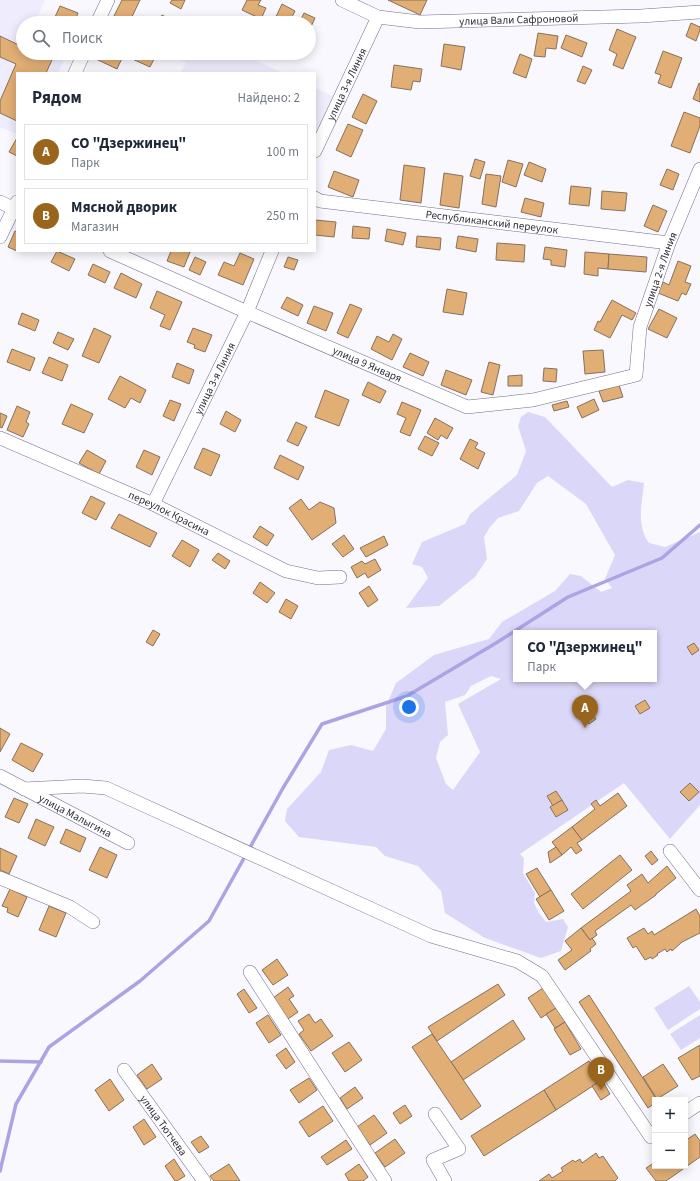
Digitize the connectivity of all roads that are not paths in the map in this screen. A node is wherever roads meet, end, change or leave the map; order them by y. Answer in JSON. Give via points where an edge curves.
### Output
{"nodes":[{"id":1,"x":108,"y":0,"type":"edge"},
{"id":2,"x":342,"y":0,"type":"edge"},
{"id":3,"x":700,"y":12,"type":"edge"},
{"id":4,"x":100,"y":16,"type":"edge"},
{"id":5,"x":378,"y":17,"type":"junction"},
{"id":6,"x":81,"y":60,"type":"edge"},
{"id":7,"x":75,"y":72,"type":"edge"},
{"id":8,"x":316,"y":149,"type":"edge"},
{"id":9,"x":700,"y":169,"type":"edge"},
{"id":10,"x":316,"y":199,"type":"edge"},
{"id":11,"x":0,"y":202,"type":"edge"},
{"id":12,"x":16,"y":207,"type":"edge"},
{"id":13,"x":0,"y":237,"type":"edge"},
{"id":14,"x":669,"y":243,"type":"junction"},
{"id":15,"x":112,"y":252,"type":"edge"},
{"id":16,"x":272,"y":252,"type":"edge"},
{"id":17,"x":247,"y":312,"type":"junction"},
{"id":18,"x":636,"y":375,"type":"joint"},
{"id":19,"x":0,"y":438,"type":"edge"},
{"id":20,"x":153,"y":504,"type":"junction"},
{"id":21,"x":340,"y":577,"type":"dead end"},
{"id":22,"x":0,"y":776,"type":"edge"},
{"id":23,"x":24,"y":789,"type":"junction"},
{"id":24,"x":128,"y":843,"type":"dead end"},
{"id":25,"x":670,"y":851,"type":"dead end"},
{"id":26,"x":0,"y":878,"type":"edge"},
{"id":27,"x":700,"y":890,"type":"edge"},
{"id":28,"x":94,"y":922,"type":"dead end"},
{"id":29,"x":250,"y":972,"type":"dead end"},
{"id":30,"x":124,"y":1070,"type":"dead end"},
{"id":31,"x":700,"y":1103,"type":"edge"},
{"id":32,"x":688,"y":1111,"type":"edge"},
{"id":33,"x":435,"y":1114,"type":"dead end"},
{"id":34,"x":652,"y":1136,"type":"edge"},
{"id":35,"x":204,"y":1181,"type":"edge"},
{"id":36,"x":385,"y":1181,"type":"edge"},
{"id":37,"x":445,"y":1181,"type":"edge"}],
"edges":[{"from":1,"to":4,"type":"street"},
{"from":2,"to":5,"type":"street","name":"улица Вали Сафроновой"},
{"from":3,"to":5,"type":"street","name":"улица Вали Сафроновой","via":[[420,22]]},
{"from":5,"to":8,"type":"street","name":"улица 3-я Линия"},
{"from":6,"to":7,"type":"street"},
{"from":9,"to":14,"type":"street","name":"улица 2-я Линия"},
{"from":10,"to":14,"type":"street","name":"Республиканский переулок"},
{"from":11,"to":12,"type":"street"},
{"from":12,"to":13,"type":"street"},
{"from":14,"to":18,"type":"street","name":"улица 2-я Линия","via":[[640,327]]},
{"from":15,"to":17,"type":"street","name":"улица 9 Января"},
{"from":16,"to":17,"type":"street","name":"улица 3-я Линия"},
{"from":17,"to":18,"type":"street","name":"улица 9 Января","via":[[467,407],[533,400]]},
{"from":17,"to":20,"type":"street","name":"улица 3-я Линия"},
{"from":19,"to":20,"type":"street","name":"переулок Красина"},
{"from":20,"to":21,"type":"street","name":"переулок Красина","via":[[286,571],[318,578]]},
{"from":22,"to":23,"type":"street","name":"улица Малыгина"},
{"from":23,"to":24,"type":"street","name":"улица Малыгина"},
{"from":23,"to":34,"type":"street","name":"улица Малыгина","via":[[82,786],[106,788],[431,936],[517,961],[542,976]]},
{"from":25,"to":27,"type":"street"},
{"from":26,"to":28,"type":"street","via":[[70,907]]},
{"from":29,"to":36,"type":"street"},
{"from":30,"to":35,"type":"street","name":"улица Тютчева"},
{"from":31,"to":32,"type":"street"},
{"from":33,"to":37,"type":"street","via":[[459,1149],[433,1160]]}]}
